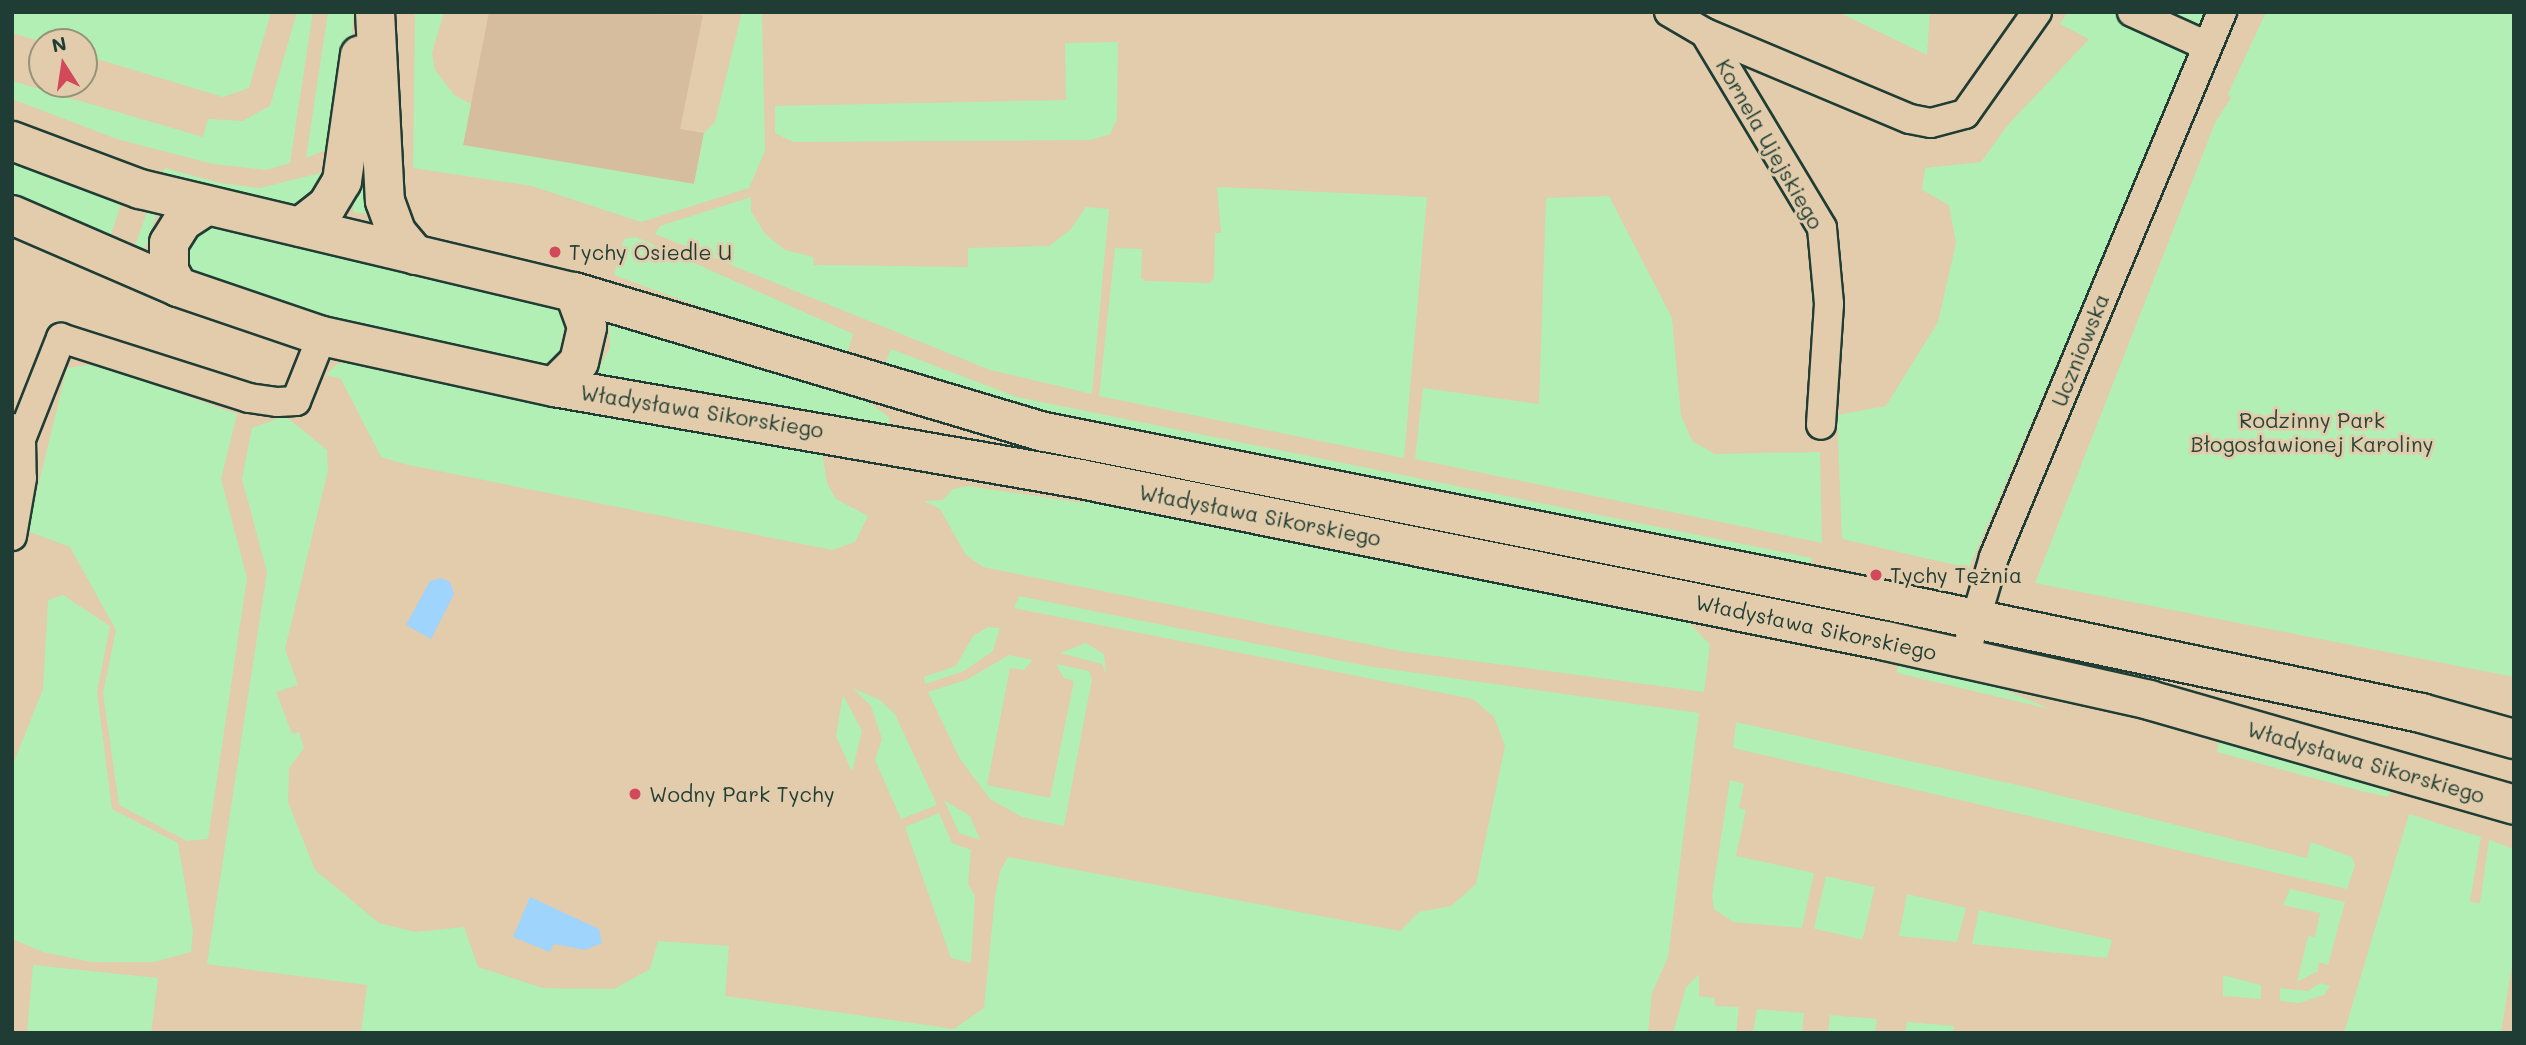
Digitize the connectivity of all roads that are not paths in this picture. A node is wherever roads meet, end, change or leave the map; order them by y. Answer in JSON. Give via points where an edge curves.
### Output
{"nodes":[{"id":1,"x":368,"y":12,"type":"edge"},
{"id":2,"x":375,"y":12,"type":"edge"},
{"id":3,"x":1669,"y":12,"type":"edge"},
{"id":4,"x":2037,"y":12,"type":"edge"},
{"id":5,"x":2132,"y":12,"type":"edge"},
{"id":6,"x":2222,"y":12,"type":"edge"},
{"id":7,"x":1705,"y":33,"type":"junction"},
{"id":8,"x":2204,"y":46,"type":"junction"},
{"id":9,"x":12,"y":141,"type":"edge"},
{"id":10,"x":205,"y":206,"type":"junction"},
{"id":11,"x":12,"y":215,"type":"edge"},
{"id":12,"x":300,"y":226,"type":"junction"},
{"id":13,"x":415,"y":255,"type":"junction"},
{"id":14,"x":178,"y":286,"type":"junction"},
{"id":15,"x":574,"y":292,"type":"junction"},
{"id":16,"x":322,"y":336,"type":"junction"},
{"id":17,"x":554,"y":387,"type":"junction"},
{"id":18,"x":1821,"y":425,"type":"dead end"},
{"id":19,"x":16,"y":433,"type":"edge"},
{"id":20,"x":12,"y":536,"type":"edge"},
{"id":21,"x":1974,"y":621,"type":"junction"},
{"id":22,"x":1964,"y":659,"type":"junction"},
{"id":23,"x":2514,"y":739,"type":"edge"},
{"id":24,"x":2514,"y":805,"type":"edge"}],
"edges":[{"from":1,"to":12,"type":"street","via":[[342,181],[327,206]]},
{"from":2,"to":13,"type":"street","via":[[384,193],[396,232]]},
{"from":3,"to":7,"type":"street","name":"Kornela Ujejskiego"},
{"from":4,"to":7,"type":"street","via":[[1965,114],[1931,123],[1910,119]]},
{"from":5,"to":8,"type":"street"},
{"from":6,"to":8,"type":"street","name":"Uczniowska"},
{"from":7,"to":18,"type":"street","name":"Kornela Ujejskiego","via":[[1822,228],[1829,304]]},
{"from":8,"to":21,"type":"street","name":"Uczniowska","via":[[1994,557]]},
{"from":9,"to":10,"type":"street","name":"Władysława Sikorskiego","via":[[140,189]]},
{"from":10,"to":12,"type":"street","name":"Władysława Sikorskiego"},
{"from":10,"to":14,"type":"street","via":[[183,221],[169,243],[169,271]]},
{"from":11,"to":14,"type":"street","name":"Władysława Sikorskiego"},
{"from":12,"to":13,"type":"street","name":"Władysława Sikorskiego"},
{"from":13,"to":15,"type":"street","name":"Władysława Sikorskiego"},
{"from":14,"to":16,"type":"street","name":"Władysława Sikorskiego"},
{"from":15,"to":17,"type":"street","via":[[587,327],[579,362]]},
{"from":15,"to":21,"type":"street","name":"Władysława Sikorskiego","via":[[902,393],[1082,441]]},
{"from":16,"to":17,"type":"street","name":"Władysława Sikorskiego"},
{"from":16,"to":19,"type":"street","via":[[296,401],[278,402],[249,398],[61,338]]},
{"from":17,"to":22,"type":"street","name":"Władysława Sikorskiego","via":[[1082,479]]},
{"from":19,"to":20,"type":"street","via":[[22,478]]},
{"from":21,"to":22,"type":"street","name":"Uczniowska"},
{"from":21,"to":23,"type":"street","name":"Władysława Sikorskiego","via":[[2409,710]]},
{"from":22,"to":24,"type":"street","name":"Władysława Sikorskiego","via":[[2149,700]]}]}
